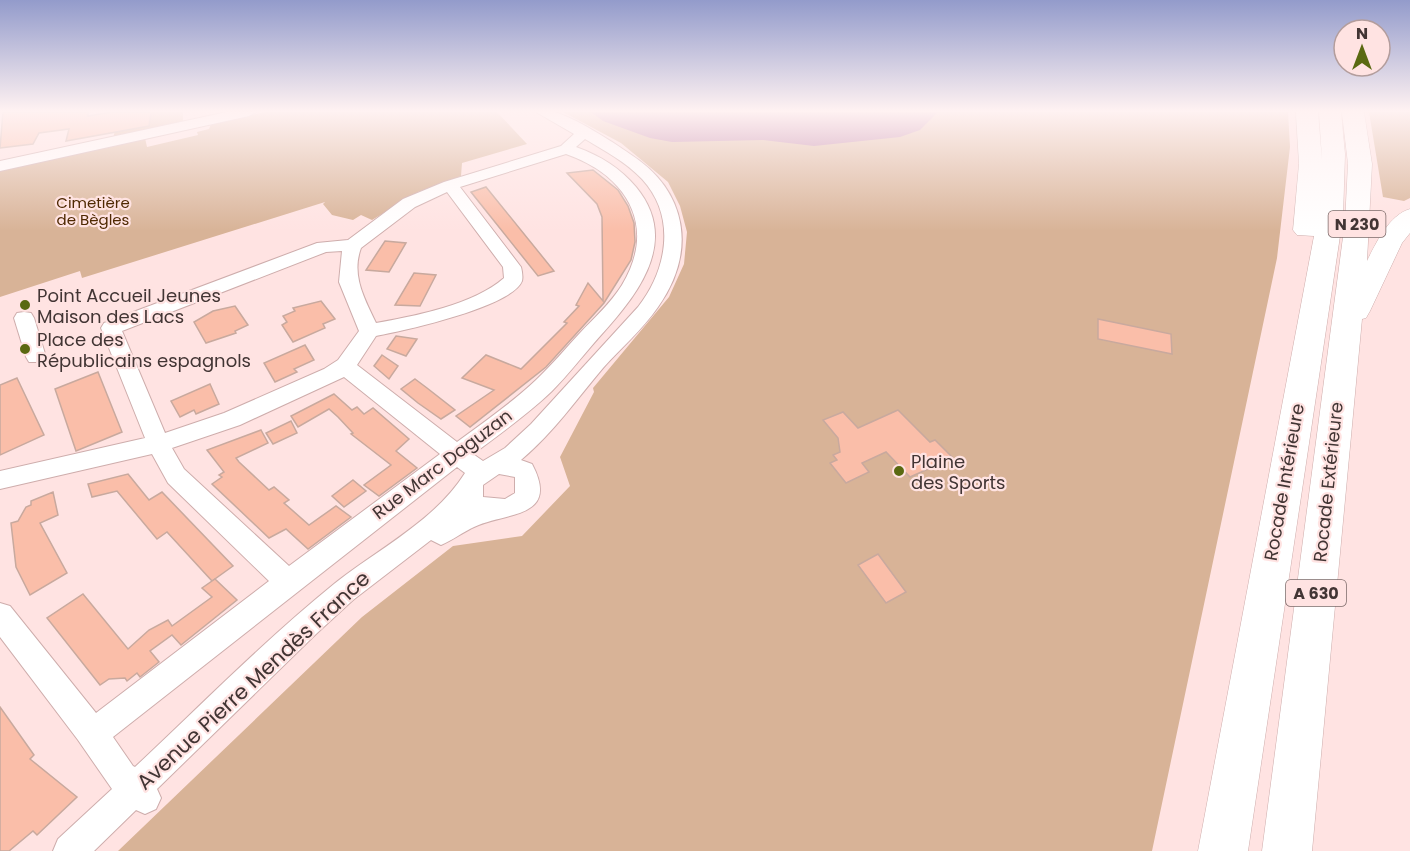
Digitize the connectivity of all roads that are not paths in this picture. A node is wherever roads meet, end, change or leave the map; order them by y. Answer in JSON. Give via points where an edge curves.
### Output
{"nodes":[{"id":1,"x":66,"y":152,"type":"edge"},
{"id":2,"x":545,"y":152,"type":"edge"},
{"id":3,"x":584,"y":152,"type":"edge"},
{"id":4,"x":603,"y":152,"type":"edge"},
{"id":5,"x":1310,"y":152,"type":"edge"},
{"id":6,"x":1332,"y":152,"type":"edge"},
{"id":7,"x":1356,"y":152,"type":"edge"},
{"id":8,"x":0,"y":166,"type":"edge"},
{"id":9,"x":450,"y":184,"type":"junction"},
{"id":10,"x":1410,"y":217,"type":"edge"},
{"id":11,"x":353,"y":245,"type":"junction"},
{"id":12,"x":24,"y":318,"type":"dead end"},
{"id":13,"x":1328,"y":329,"type":"junction"},
{"id":14,"x":369,"y":331,"type":"junction"},
{"id":15,"x":36,"y":357,"type":"dead end"},
{"id":16,"x":344,"y":366,"type":"junction"},
{"id":17,"x":564,"y":402,"type":"junction"},
{"id":18,"x":158,"y":443,"type":"junction"},
{"id":19,"x":456,"y":452,"type":"junction"},
{"id":20,"x":528,"y":477,"type":"junction"},
{"id":21,"x":0,"y":480,"type":"edge"},
{"id":22,"x":484,"y":485,"type":"junction"},
{"id":23,"x":288,"y":582,"type":"junction"},
{"id":24,"x":0,"y":615,"type":"edge"},
{"id":25,"x":93,"y":734,"type":"junction"},
{"id":26,"x":140,"y":794,"type":"junction"},
{"id":27,"x":70,"y":851,"type":"edge"},
{"id":28,"x":91,"y":851,"type":"edge"},
{"id":29,"x":1223,"y":851,"type":"edge"},
{"id":30,"x":1287,"y":851,"type":"edge"}],
"edges":[{"from":1,"to":8,"type":"street"},
{"from":2,"to":9,"type":"street"},
{"from":3,"to":19,"type":"street","name":"Rue Marc Daguzan","via":[[620,178],[637,199],[647,236],[642,263],[624,297],[544,386]]},
{"from":4,"to":17,"type":"street","name":"Avenue Pierre Mendès France","via":[[630,161],[653,182],[668,207],[674,243],[660,290]]},
{"from":5,"to":13,"type":"highway","via":[[1309,211],[1300,260]]},
{"from":6,"to":13,"type":"highway","name":"Rocade Intérieure","number":"N 230"},
{"from":7,"to":13,"type":"highway","name":"Rocade Extérieure","number":"N 230","via":[[1360,192]]},
{"from":9,"to":11,"type":"street","via":[[409,203]]},
{"from":9,"to":14,"type":"street","via":[[512,267],[513,280],[495,296],[411,323]]},
{"from":10,"to":13,"type":"highway"},
{"from":11,"to":14,"type":"street","via":[[348,258],[348,282]]},
{"from":11,"to":18,"type":"street","via":[[324,247],[111,328]]},
{"from":12,"to":15,"type":"street"},
{"from":13,"to":29,"type":"highway","name":"Rocade Intérieure","number":"A 630"},
{"from":13,"to":30,"type":"highway","name":"Rocade Extérieure","number":"A 630"},
{"from":14,"to":16,"type":"street"},
{"from":16,"to":18,"type":"street","via":[[244,414]]},
{"from":16,"to":19,"type":"street"},
{"from":17,"to":20,"type":"street","name":"Avenue Pierre Mendès France","via":[[533,455]]},
{"from":17,"to":22,"type":"street","name":"Avenue Pierre Mendès France","via":[[521,451]]},
{"from":18,"to":21,"type":"street"},
{"from":18,"to":23,"type":"street","via":[[176,476]]},
{"from":19,"to":22,"type":"street"},
{"from":19,"to":23,"type":"street","name":"Rue Marc Daguzan"},
{"from":20,"to":22,"type":"street","via":[[517,467]]},
{"from":20,"to":22,"type":"street","name":"Avenue Pierre Mendès France","via":[[528,492],[508,510]]},
{"from":22,"to":26,"type":"street","name":"Avenue Pierre Mendès France","via":[[466,519],[358,594]]},
{"from":23,"to":25,"type":"street","name":"Rue Marc Daguzan"},
{"from":24,"to":25,"type":"street"},
{"from":25,"to":26,"type":"street"},
{"from":26,"to":27,"type":"street","name":"Avenue Pierre Mendès France"},
{"from":26,"to":28,"type":"street","name":"Avenue Pierre Mendès France"}]}
